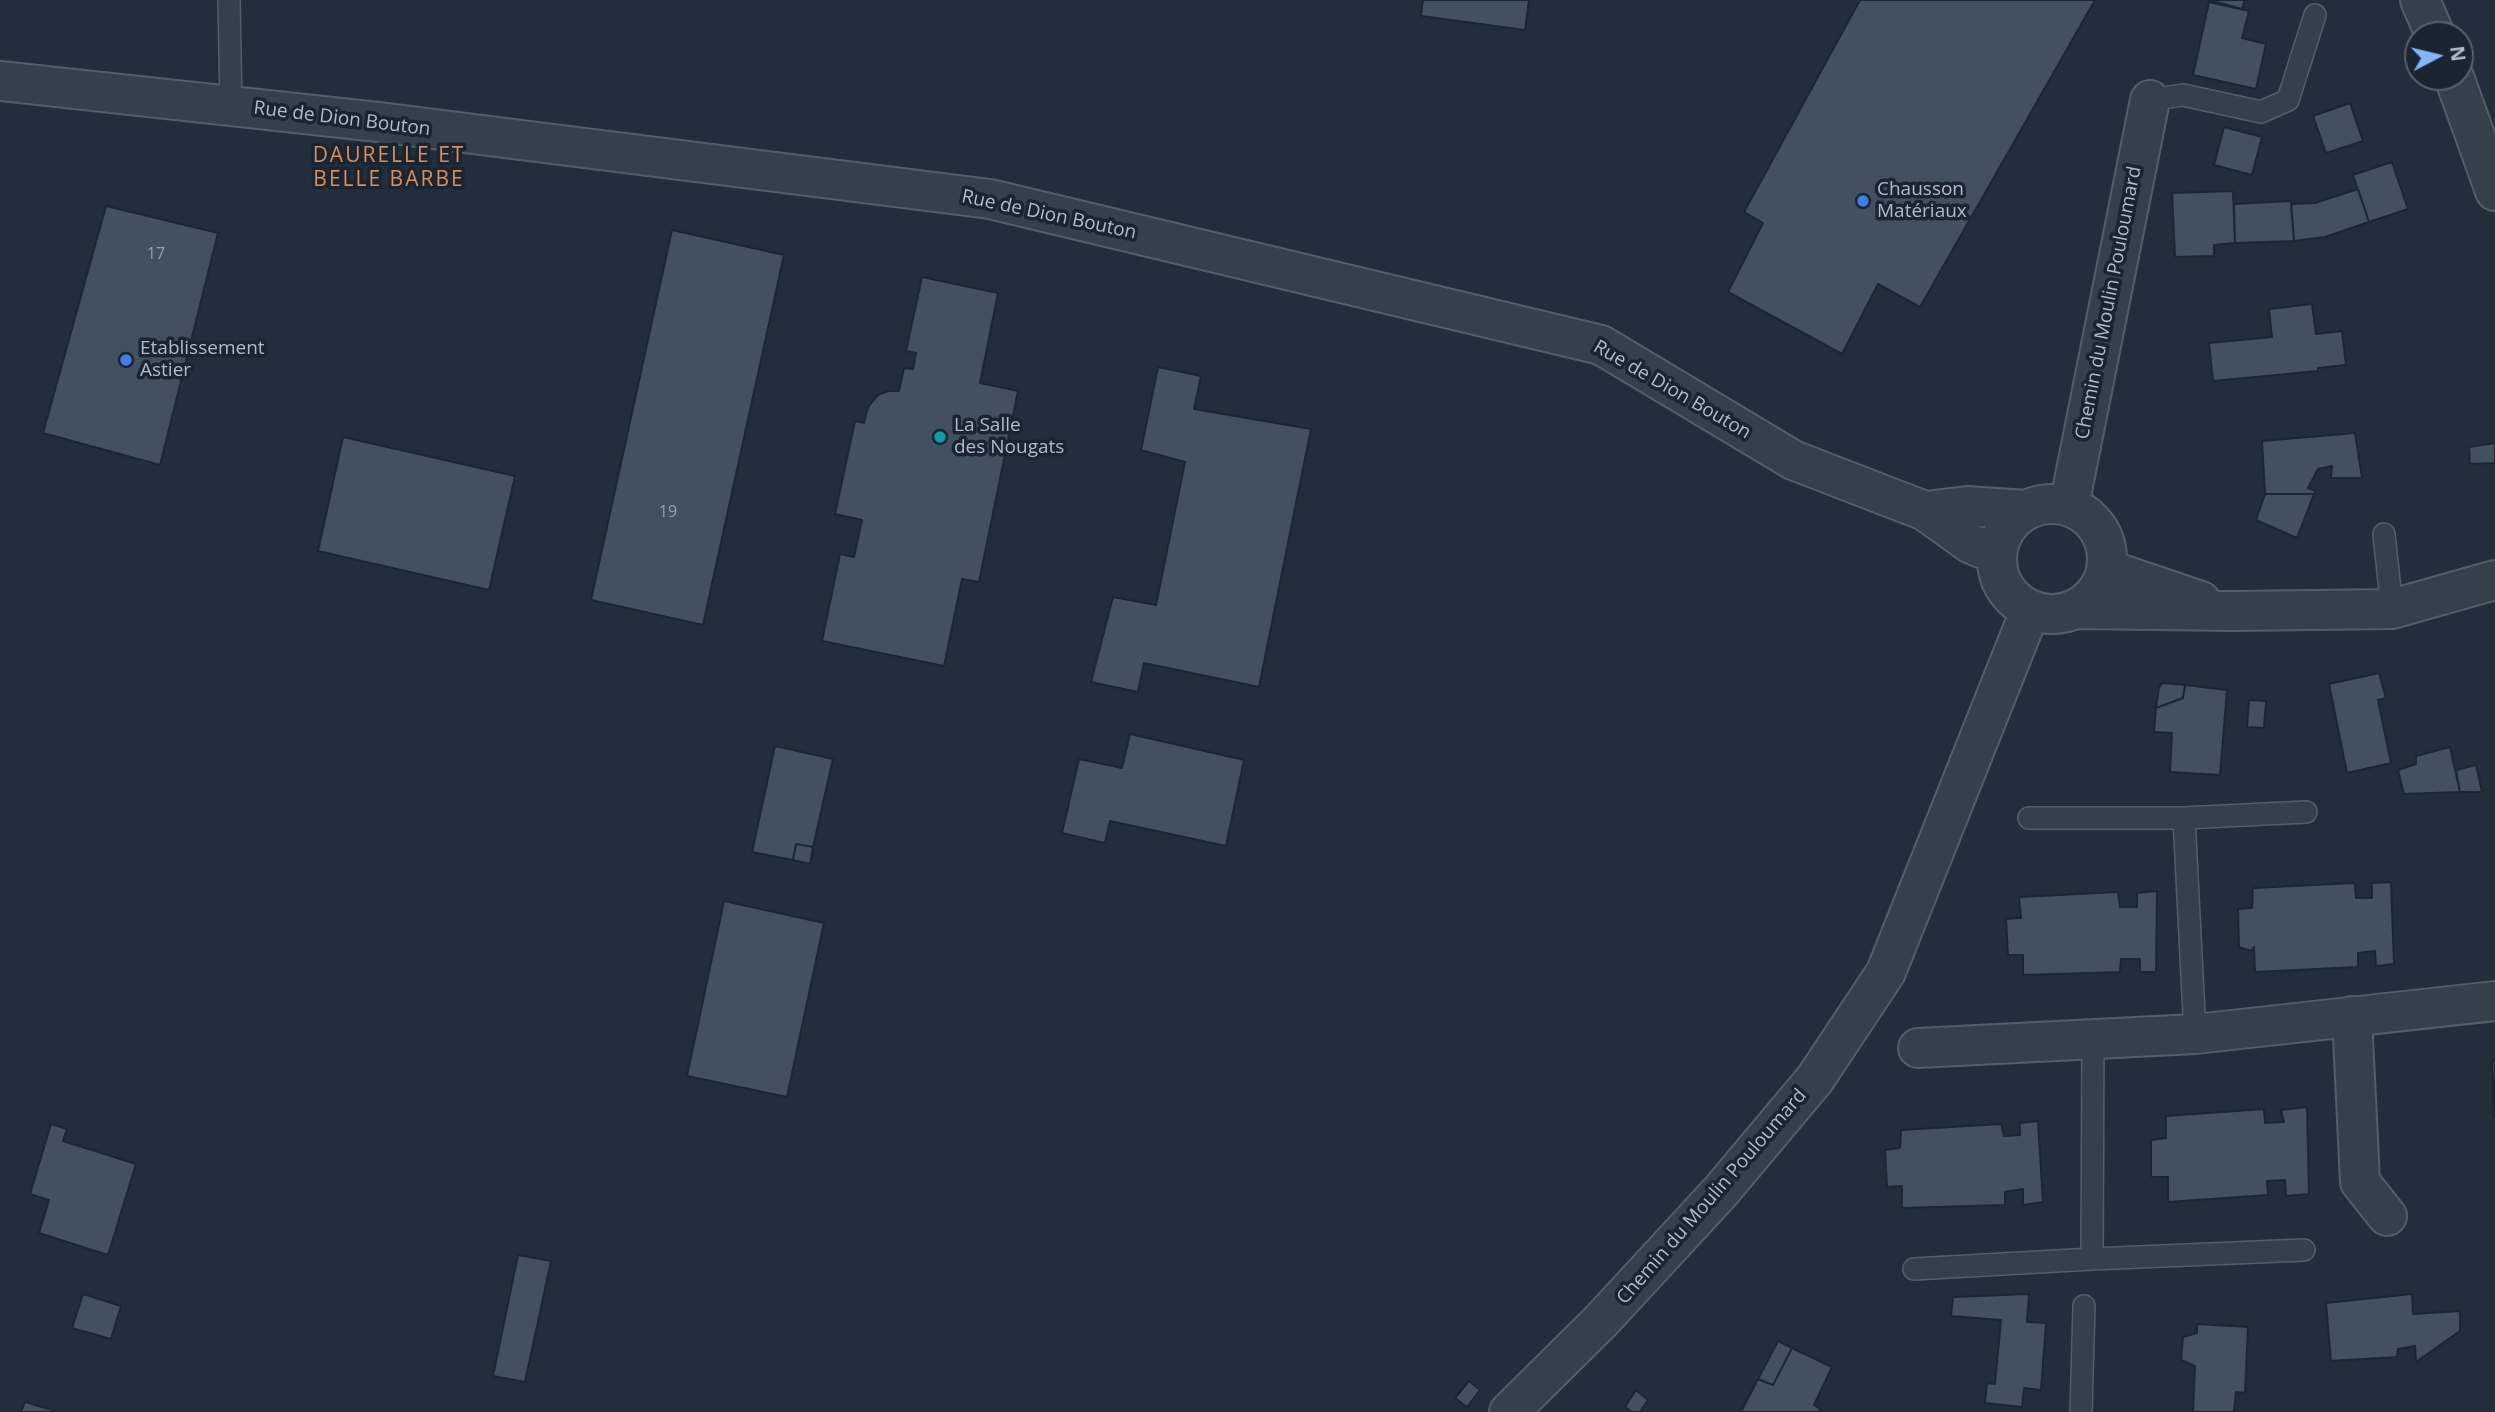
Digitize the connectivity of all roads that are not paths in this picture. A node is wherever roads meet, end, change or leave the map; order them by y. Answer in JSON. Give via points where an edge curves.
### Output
{"nodes":[{"id":1,"x":229,"y":0,"type":"edge"},
{"id":2,"x":2420,"y":0,"type":"edge"},
{"id":3,"x":2315,"y":15,"type":"dead end"},
{"id":4,"x":2429,"y":21,"type":"edge"},
{"id":5,"x":0,"y":81,"type":"edge"},
{"id":6,"x":2459,"y":91,"type":"edge"},
{"id":7,"x":2150,"y":100,"type":"joint"},
{"id":8,"x":231,"y":106,"type":"junction"},
{"id":9,"x":2495,"y":191,"type":"edge"},
{"id":10,"x":2069,"y":506,"type":"junction"},
{"id":11,"x":2027,"y":510,"type":"junction"},
{"id":12,"x":1926,"y":511,"type":"junction"},
{"id":13,"x":2384,"y":534,"type":"dead end"},
{"id":14,"x":1996,"y":554,"type":"junction"},
{"id":15,"x":2105,"y":574,"type":"junction"},
{"id":16,"x":2495,"y":580,"type":"edge"},
{"id":17,"x":2076,"y":609,"type":"junction"},
{"id":18,"x":2392,"y":609,"type":"junction"},
{"id":19,"x":2030,"y":611,"type":"junction"},
{"id":20,"x":2233,"y":611,"type":"junction"},
{"id":21,"x":2306,"y":812,"type":"dead end"},
{"id":22,"x":2029,"y":818,"type":"dead end"},
{"id":23,"x":2184,"y":818,"type":"junction"},
{"id":24,"x":2495,"y":1001,"type":"edge"},
{"id":25,"x":2352,"y":1016,"type":"junction"},
{"id":26,"x":2195,"y":1034,"type":"junction"},
{"id":27,"x":2092,"y":1039,"type":"junction"},
{"id":28,"x":1918,"y":1048,"type":"dead end"},
{"id":29,"x":2387,"y":1216,"type":"dead end"},
{"id":30,"x":2304,"y":1250,"type":"dead end"},
{"id":31,"x":2092,"y":1259,"type":"junction"},
{"id":32,"x":1914,"y":1269,"type":"dead end"},
{"id":33,"x":2084,"y":1306,"type":"dead end"},
{"id":34,"x":1509,"y":1412,"type":"edge"},
{"id":35,"x":2081,"y":1412,"type":"edge"}],
"edges":[{"from":1,"to":8,"type":"lane"},
{"from":2,"to":4,"type":"street"},
{"from":3,"to":7,"type":"lane","via":[[2288,100],[2261,112],[2183,95]]},
{"from":5,"to":8,"type":"street","name":"Rue de Dion Bouton"},
{"from":6,"to":9,"type":"street"},
{"from":7,"to":10,"type":"street","name":"Chemin du Moulin Pouloumard"},
{"from":8,"to":12,"type":"street","name":"Rue de Dion Bouton","via":[[990,199],[1044,211],[1601,345],[1793,460]]},
{"from":10,"to":11,"type":"street","via":[[2052,503]]},
{"from":10,"to":15,"type":"street","via":[[2084,513],[2104,540]]},
{"from":11,"to":12,"type":"street","name":"Rue de Dion Bouton","via":[[1967,506]]},
{"from":11,"to":14,"type":"street","via":[[2009,524]]},
{"from":12,"to":14,"type":"street","name":"Rue de Dion Bouton","via":[[1972,544]]},
{"from":13,"to":18,"type":"lane"},
{"from":14,"to":19,"type":"street","via":[[2004,588]]},
{"from":15,"to":17,"type":"street","via":[[2095,595]]},
{"from":15,"to":20,"type":"street","via":[[2121,574]]},
{"from":16,"to":18,"type":"street"},
{"from":17,"to":19,"type":"street","via":[[2053,615]]},
{"from":17,"to":20,"type":"street"},
{"from":18,"to":20,"type":"street"},
{"from":19,"to":34,"type":"street","name":"Chemin du Moulin Pouloumard","via":[[1886,972],[1815,1079],[1721,1191]]},
{"from":21,"to":23,"type":"lane"},
{"from":22,"to":23,"type":"lane"},
{"from":23,"to":26,"type":"lane"},
{"from":24,"to":25,"type":"street"},
{"from":25,"to":26,"type":"street"},
{"from":25,"to":29,"type":"street","via":[[2360,1182]]},
{"from":26,"to":27,"type":"street"},
{"from":27,"to":28,"type":"street"},
{"from":27,"to":31,"type":"lane"},
{"from":30,"to":31,"type":"lane"},
{"from":31,"to":32,"type":"lane"},
{"from":33,"to":35,"type":"lane"}]}
